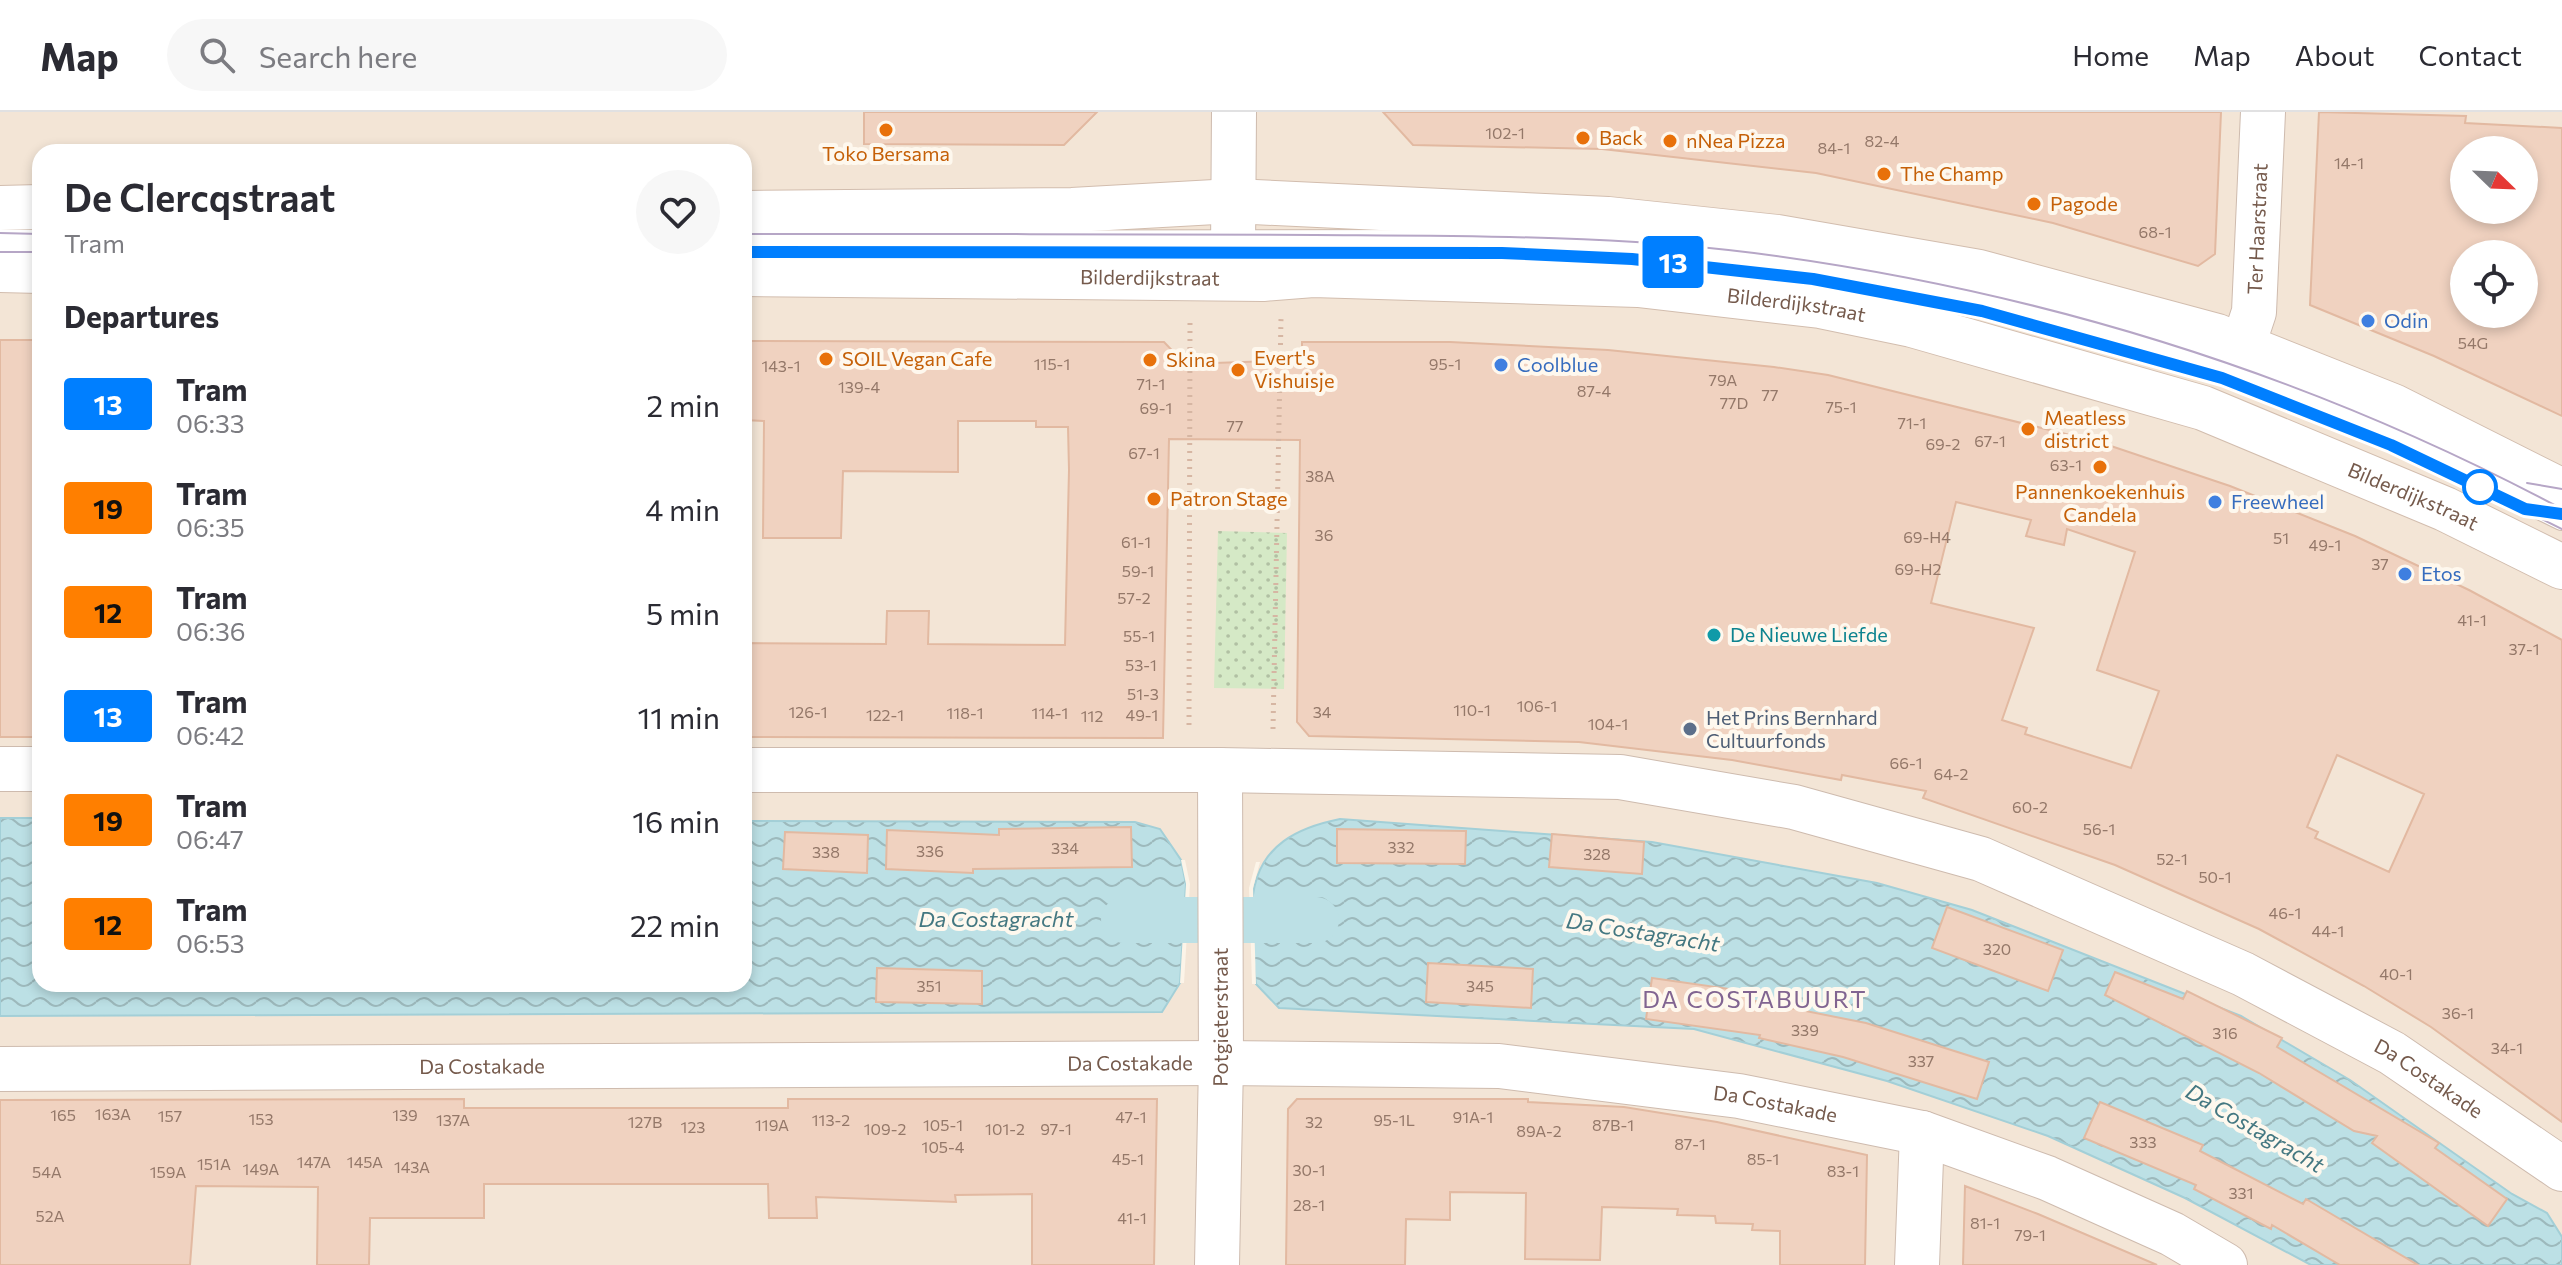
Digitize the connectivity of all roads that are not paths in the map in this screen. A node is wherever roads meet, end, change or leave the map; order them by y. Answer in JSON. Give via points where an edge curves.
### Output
{"nodes":[{"id":1,"x":1234,"y":112,"type":"edge"},
{"id":2,"x":2263,"y":112,"type":"edge"},
{"id":3,"x":32,"y":207,"type":"edge"},
{"id":4,"x":0,"y":208,"type":"edge"},
{"id":5,"x":752,"y":213,"type":"edge"},
{"id":6,"x":1231,"y":240,"type":"junction"},
{"id":7,"x":0,"y":242,"type":"edge"},
{"id":8,"x":32,"y":242,"type":"edge"},
{"id":9,"x":752,"y":243,"type":"edge"},
{"id":10,"x":0,"y":270,"type":"edge"},
{"id":11,"x":32,"y":271,"type":"edge"},
{"id":12,"x":752,"y":273,"type":"edge"},
{"id":13,"x":2243,"y":345,"type":"junction"},
{"id":14,"x":2562,"y":491,"type":"edge"},
{"id":15,"x":2562,"y":518,"type":"edge"},
{"id":16,"x":2562,"y":567,"type":"edge"},
{"id":17,"x":0,"y":769,"type":"edge"},
{"id":18,"x":32,"y":769,"type":"edge"},
{"id":19,"x":752,"y":770,"type":"edge"},
{"id":20,"x":1204,"y":770,"type":"junction"},
{"id":21,"x":1221,"y":1063,"type":"junction"},
{"id":22,"x":0,"y":1069,"type":"edge"},
{"id":23,"x":1922,"y":1133,"type":"junction"},
{"id":24,"x":2562,"y":1169,"type":"edge"},
{"id":25,"x":1217,"y":1265,"type":"edge"},
{"id":26,"x":1917,"y":1265,"type":"edge"},
{"id":27,"x":2225,"y":1265,"type":"edge"}],
"edges":[{"from":1,"to":6,"type":"street"},
{"from":2,"to":13,"type":"street","name":"Ter Haarstraat","via":[[2254,312]]},
{"from":3,"to":4,"type":"street"},
{"from":5,"to":6,"type":"street","name":"Bilderdijkstraat","via":[[1072,210]]},
{"from":6,"to":9,"type":"lane","name":"Bilderdijkstraat"},
{"from":6,"to":12,"type":"street","name":"Bilderdijkstraat"},
{"from":6,"to":13,"type":"street","name":"Bilderdijkstraat","via":[[1608,219],[1777,237],[1979,272]]},
{"from":6,"to":15,"type":"lane","name":"Bilderdijkstraat","via":[[1555,246],[1700,257],[1894,284],[2098,332],[2302,397]]},
{"from":6,"to":16,"type":"street","name":"Bilderdijkstraat","via":[[1263,279],[1313,275],[1638,285],[1820,306],[1912,325],[2203,408],[2445,509]]},
{"from":7,"to":8,"type":"lane"},
{"from":10,"to":11,"type":"street"},
{"from":13,"to":14,"type":"street","name":"Bilderdijkstraat","via":[[2393,406]]},
{"from":17,"to":18,"type":"street"},
{"from":19,"to":20,"type":"street","name":"Da Costakade"},
{"from":20,"to":21,"type":"street","name":"Potgieterstraat","via":[[1219,861]]},
{"from":20,"to":24,"type":"street","name":"Da Costakade","via":[[1620,777],[1794,807],[1981,859],[2243,974],[2392,1053]]},
{"from":21,"to":22,"type":"street","name":"Da Costakade"},
{"from":21,"to":23,"type":"street","name":"Da Costakade","via":[[1499,1066],[1739,1096]]},
{"from":21,"to":25,"type":"street","name":"Potgieterstraat"},
{"from":23,"to":26,"type":"street"},
{"from":23,"to":27,"type":"street","name":"Da Costakade","via":[[2047,1178],[2172,1234]]}]}
